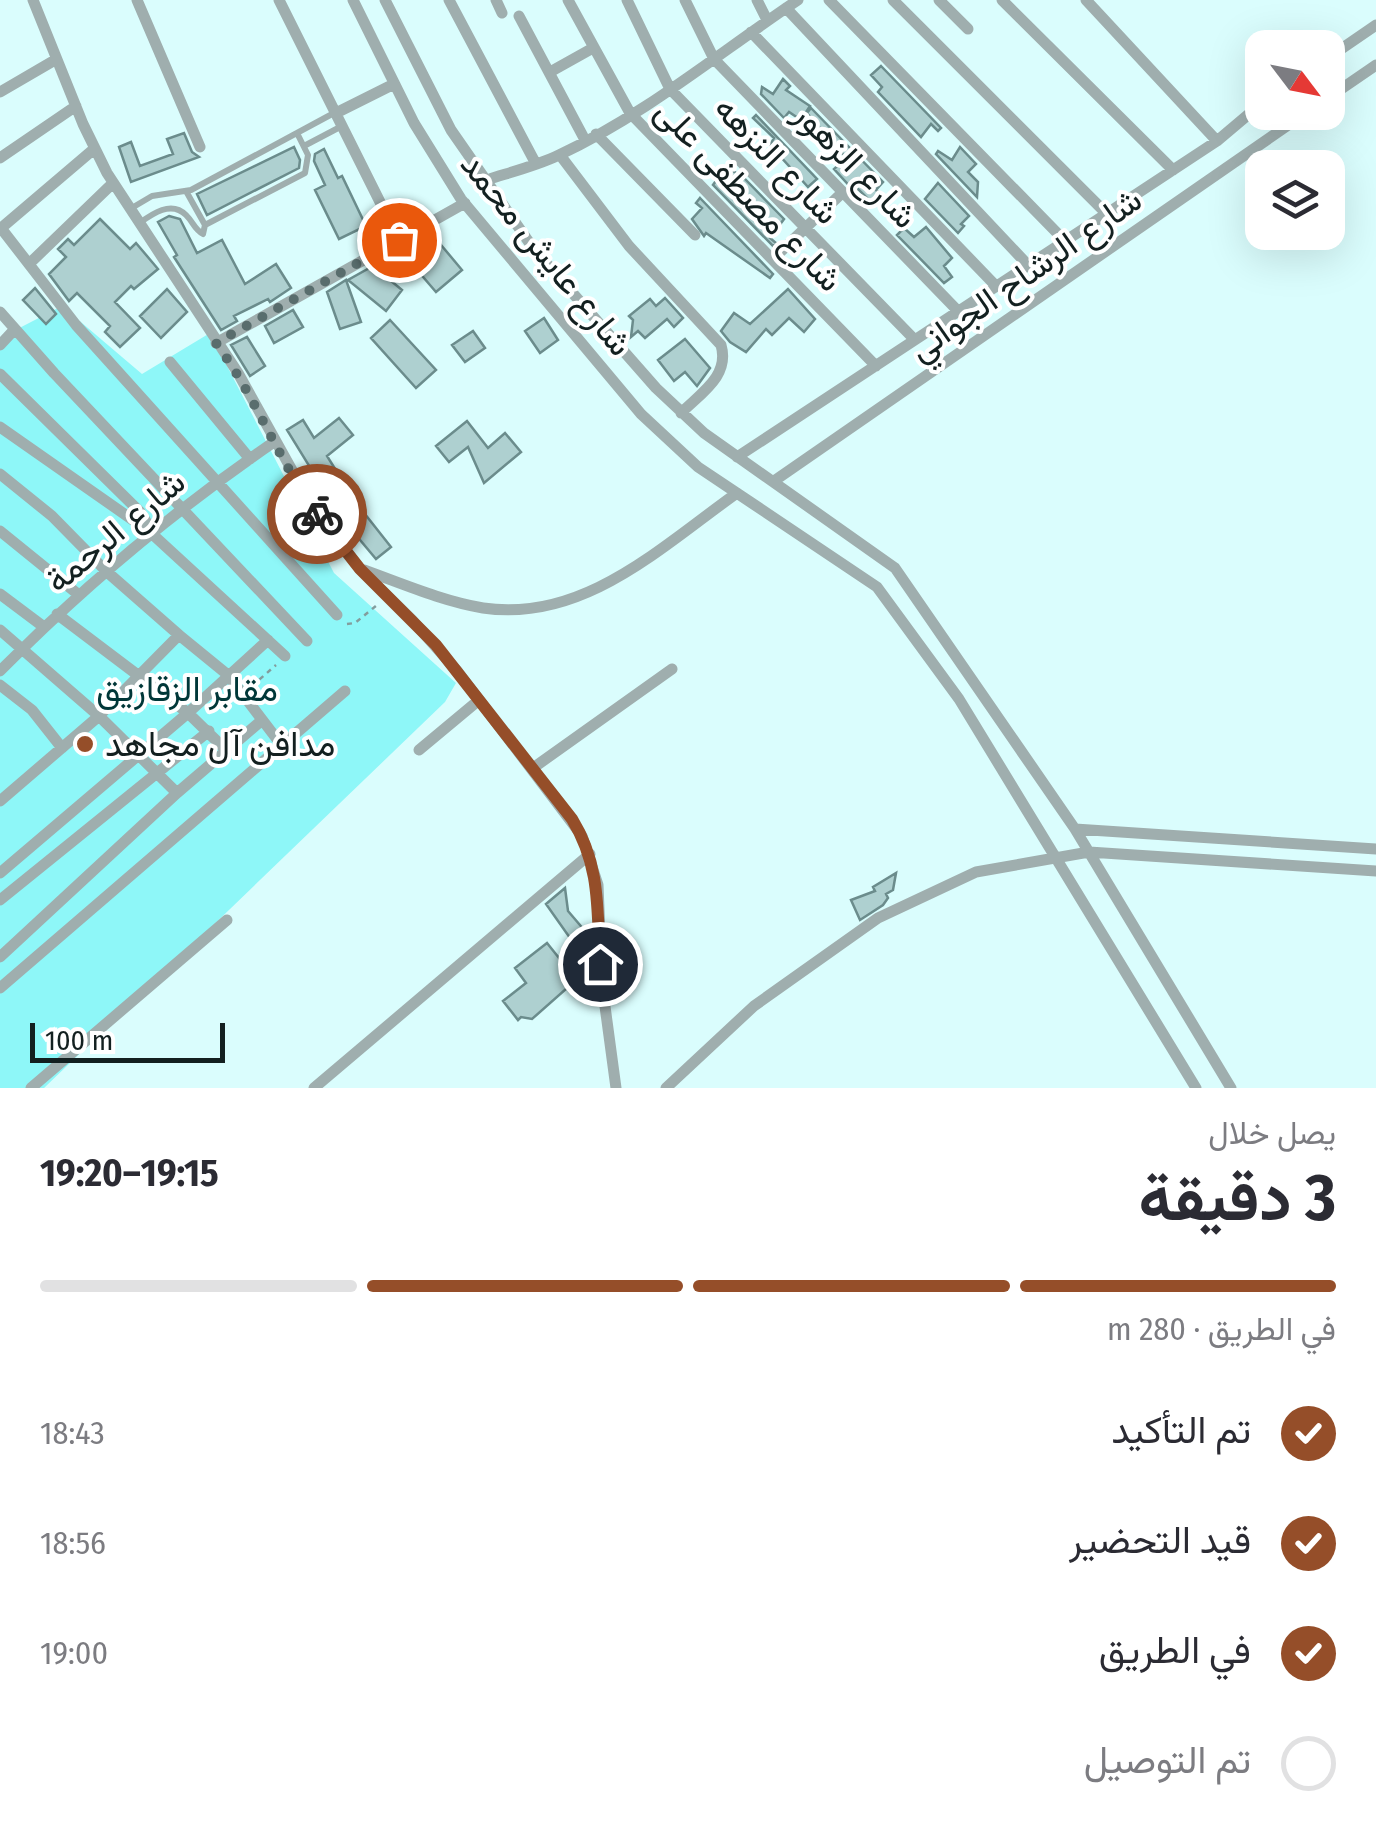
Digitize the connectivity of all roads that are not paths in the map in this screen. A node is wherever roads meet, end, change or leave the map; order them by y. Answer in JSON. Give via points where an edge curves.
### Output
{"nodes":[{"id":1,"x":32,"y":0,"type":"edge"},
{"id":2,"x":137,"y":0,"type":"edge"},
{"id":3,"x":280,"y":0,"type":"edge"},
{"id":4,"x":352,"y":0,"type":"edge"},
{"id":5,"x":385,"y":0,"type":"edge"},
{"id":6,"x":449,"y":0,"type":"edge"},
{"id":7,"x":568,"y":0,"type":"edge"},
{"id":8,"x":627,"y":0,"type":"edge"},
{"id":9,"x":685,"y":0,"type":"edge"},
{"id":10,"x":756,"y":0,"type":"edge"},
{"id":11,"x":798,"y":0,"type":"edge"},
{"id":12,"x":829,"y":0,"type":"edge"},
{"id":13,"x":894,"y":0,"type":"edge"},
{"id":14,"x":939,"y":0,"type":"edge"},
{"id":15,"x":1002,"y":0,"type":"edge"},
{"id":16,"x":1086,"y":0,"type":"edge"},
{"id":17,"x":786,"y":8,"type":"junction"},
{"id":18,"x":519,"y":16,"type":"dead end"},
{"id":19,"x":767,"y":20,"type":"junction"},
{"id":20,"x":1376,"y":24,"type":"edge"},
{"id":21,"x":968,"y":28,"type":"dead end"},
{"id":22,"x":751,"y":32,"type":"junction"},
{"id":23,"x":1345,"y":46,"type":"edge"},
{"id":24,"x":594,"y":48,"type":"junction"},
{"id":25,"x":714,"y":59,"type":"junction"},
{"id":26,"x":56,"y":60,"type":"junction"},
{"id":27,"x":1376,"y":65,"type":"edge"},
{"id":28,"x":550,"y":72,"type":"junction"},
{"id":29,"x":394,"y":84,"type":"junction"},
{"id":30,"x":1345,"y":86,"type":"edge"},
{"id":31,"x":670,"y":89,"type":"junction"},
{"id":32,"x":0,"y":92,"type":"edge"},
{"id":33,"x":76,"y":106,"type":"junction"},
{"id":34,"x":336,"y":113,"type":"junction"},
{"id":35,"x":630,"y":113,"type":"junction"},
{"id":36,"x":1245,"y":117,"type":"edge"},
{"id":37,"x":342,"y":126,"type":"junction"},
{"id":38,"x":1281,"y":130,"type":"edge"},
{"id":39,"x":297,"y":133,"type":"junction"},
{"id":40,"x":591,"y":137,"type":"junction"},
{"id":41,"x":1217,"y":141,"type":"junction"},
{"id":42,"x":304,"y":146,"type":"junction"},
{"id":43,"x":200,"y":147,"type":"dead end"},
{"id":44,"x":94,"y":149,"type":"junction"},
{"id":45,"x":560,"y":154,"type":"junction"},
{"id":46,"x":0,"y":158,"type":"edge"},
{"id":47,"x":536,"y":164,"type":"junction"},
{"id":48,"x":1173,"y":170,"type":"junction"},
{"id":49,"x":486,"y":180,"type":"junction"},
{"id":50,"x":112,"y":183,"type":"junction"},
{"id":51,"x":186,"y":191,"type":"junction"},
{"id":52,"x":843,"y":192,"type":"junction"},
{"id":53,"x":465,"y":203,"type":"junction"},
{"id":54,"x":129,"y":210,"type":"junction"},
{"id":55,"x":1107,"y":214,"type":"junction"},
{"id":56,"x":138,"y":224,"type":"junction"},
{"id":57,"x":205,"y":225,"type":"junction"},
{"id":58,"x":1,"y":229,"type":"edge"},
{"id":59,"x":805,"y":229,"type":"junction"},
{"id":60,"x":695,"y":235,"type":"dead end"},
{"id":61,"x":399,"y":240,"type":"junction"},
{"id":62,"x":1064,"y":240,"type":"junction"},
{"id":63,"x":774,"y":258,"type":"junction"},
{"id":64,"x":30,"y":262,"type":"junction"},
{"id":65,"x":1027,"y":264,"type":"junction"},
{"id":66,"x":995,"y":285,"type":"junction"},
{"id":67,"x":958,"y":310,"type":"junction"},
{"id":68,"x":0,"y":312,"type":"edge"},
{"id":69,"x":14,"y":330,"type":"junction"},
{"id":70,"x":914,"y":340,"type":"junction"},
{"id":71,"x":216,"y":343,"type":"junction"},
{"id":72,"x":0,"y":345,"type":"edge"},
{"id":73,"x":170,"y":362,"type":"dead end"},
{"id":74,"x":876,"y":366,"type":"junction"},
{"id":75,"x":0,"y":374,"type":"edge"},
{"id":76,"x":681,"y":413,"type":"junction"},
{"id":77,"x":0,"y":427,"type":"edge"},
{"id":78,"x":274,"y":442,"type":"junction"},
{"id":79,"x":737,"y":457,"type":"junction"},
{"id":80,"x":250,"y":458,"type":"junction"},
{"id":81,"x":0,"y":474,"type":"edge"},
{"id":82,"x":774,"y":481,"type":"junction"},
{"id":83,"x":217,"y":482,"type":"junction"},
{"id":84,"x":737,"y":493,"type":"junction"},
{"id":85,"x":182,"y":508,"type":"junction"},
{"id":86,"x":0,"y":531,"type":"edge"},
{"id":87,"x":148,"y":531,"type":"junction"},
{"id":88,"x":360,"y":569,"type":"junction"},
{"id":89,"x":106,"y":571,"type":"junction"},
{"id":90,"x":0,"y":594,"type":"edge"},
{"id":91,"x":79,"y":595,"type":"junction"},
{"id":92,"x":57,"y":614,"type":"junction"},
{"id":93,"x":337,"y":615,"type":"road end"},
{"id":94,"x":44,"y":627,"type":"junction"},
{"id":95,"x":0,"y":630,"type":"edge"},
{"id":96,"x":179,"y":635,"type":"junction"},
{"id":97,"x":268,"y":640,"type":"junction"},
{"id":98,"x":307,"y":641,"type":"dead end"},
{"id":99,"x":22,"y":649,"type":"junction"},
{"id":100,"x":285,"y":656,"type":"road end"},
{"id":101,"x":672,"y":669,"type":"dead end"},
{"id":102,"x":0,"y":671,"type":"edge"},
{"id":103,"x":228,"y":675,"type":"junction"},
{"id":104,"x":138,"y":676,"type":"junction"},
{"id":105,"x":0,"y":685,"type":"edge"},
{"id":106,"x":345,"y":691,"type":"dead end"},
{"id":107,"x":479,"y":700,"type":"junction"},
{"id":108,"x":188,"y":713,"type":"junction"},
{"id":109,"x":98,"y":716,"type":"junction"},
{"id":110,"x":261,"y":720,"type":"junction"},
{"id":111,"x":209,"y":731,"type":"junction"},
{"id":112,"x":283,"y":747,"type":"junction"},
{"id":113,"x":62,"y":748,"type":"junction"},
{"id":114,"x":419,"y":750,"type":"dead end"},
{"id":115,"x":227,"y":751,"type":"junction"},
{"id":116,"x":139,"y":755,"type":"junction"},
{"id":117,"x":533,"y":768,"type":"junction"},
{"id":118,"x":157,"y":772,"type":"junction"},
{"id":119,"x":176,"y":793,"type":"junction"},
{"id":120,"x":0,"y":800,"type":"edge"},
{"id":121,"x":1074,"y":829,"type":"junction"},
{"id":122,"x":1376,"y":849,"type":"edge"},
{"id":123,"x":1089,"y":852,"type":"junction"},
{"id":124,"x":590,"y":854,"type":"junction"},
{"id":125,"x":1056,"y":858,"type":"junction"},
{"id":126,"x":1376,"y":871,"type":"edge"},
{"id":127,"x":0,"y":874,"type":"edge"},
{"id":128,"x":0,"y":900,"type":"edge"},
{"id":129,"x":228,"y":920,"type":"dead end"},
{"id":130,"x":2,"y":950,"type":"edge"},
{"id":131,"x":0,"y":988,"type":"edge"},
{"id":132,"x":31,"y":1088,"type":"edge"},
{"id":133,"x":314,"y":1088,"type":"edge"},
{"id":134,"x":616,"y":1088,"type":"edge"},
{"id":135,"x":666,"y":1088,"type":"edge"},
{"id":136,"x":1196,"y":1088,"type":"edge"},
{"id":137,"x":1231,"y":1088,"type":"edge"}],
"edges":[{"from":1,"to":26,"type":"street"},
{"from":2,"to":43,"type":"street"},
{"from":3,"to":34,"type":"street"},
{"from":4,"to":29,"type":"street","name":"شارع عايش محمد"},
{"from":5,"to":49,"type":"street","via":[[451,130]]},
{"from":6,"to":47,"type":"street"},
{"from":7,"to":24,"type":"street","name":"شارع مصطفى على"},
{"from":8,"to":31,"type":"street","name":"شارع النزهه"},
{"from":9,"to":25,"type":"street","name":"شارع الزهور"},
{"from":10,"to":19,"type":"street"},
{"from":11,"to":17,"type":"street"},
{"from":12,"to":62,"type":"street"},
{"from":13,"to":55,"type":"street"},
{"from":14,"to":21,"type":"street"},
{"from":15,"to":48,"type":"street"},
{"from":16,"to":41,"type":"street"},
{"from":17,"to":19,"type":"street"},
{"from":17,"to":65,"type":"street"},
{"from":18,"to":28,"type":"street"},
{"from":19,"to":22,"type":"street"},
{"from":20,"to":23,"type":"street"},
{"from":22,"to":25,"type":"street"},
{"from":22,"to":66,"type":"street"},
{"from":24,"to":28,"type":"street"},
{"from":24,"to":35,"type":"street","name":"شارع مصطفى على"},
{"from":25,"to":31,"type":"street"},
{"from":25,"to":52,"type":"street","name":"شارع الزهور"},
{"from":26,"to":32,"type":"street"},
{"from":26,"to":33,"type":"street"},
{"from":27,"to":30,"type":"street"},
{"from":28,"to":40,"type":"street"},
{"from":29,"to":34,"type":"street"},
{"from":29,"to":53,"type":"street","name":"شارع عايش محمد"},
{"from":31,"to":35,"type":"street"},
{"from":31,"to":59,"type":"street","name":"شارع النزهه"},
{"from":33,"to":44,"type":"street"},
{"from":33,"to":46,"type":"street"},
{"from":34,"to":37,"type":"street"},
{"from":34,"to":39,"type":"lane"},
{"from":35,"to":40,"type":"street"},
{"from":35,"to":63,"type":"street","name":"شارع مصطفى على"},
{"from":36,"to":41,"type":"street","name":"شارع الرشاح الجواني"},
{"from":37,"to":42,"type":"lane"},
{"from":37,"to":61,"type":"street"},
{"from":38,"to":82,"type":"street","name":"شارع الرشاح الجواني"},
{"from":39,"to":42,"type":"lane"},
{"from":39,"to":51,"type":"lane"},
{"from":40,"to":45,"type":"street"},
{"from":40,"to":60,"type":"street"},
{"from":41,"to":48,"type":"street","name":"شارع الرشاح الجواني"},
{"from":42,"to":57,"type":"lane","via":[[309,164],[302,176]]},
{"from":44,"to":50,"type":"street"},
{"from":44,"to":58,"type":"street"},
{"from":45,"to":47,"type":"street"},
{"from":45,"to":76,"type":"street","via":[[630,246],[720,345],[720,375]]},
{"from":47,"to":49,"type":"street"},
{"from":48,"to":55,"type":"street","name":"شارع الرشاح الجواني"},
{"from":49,"to":76,"type":"street","via":[[533,248]]},
{"from":50,"to":54,"type":"street"},
{"from":50,"to":64,"type":"street"},
{"from":51,"to":54,"type":"lane","via":[[152,196]]},
{"from":51,"to":57,"type":"lane"},
{"from":52,"to":59,"type":"street"},
{"from":52,"to":67,"type":"street","name":"شارع الزهور"},
{"from":53,"to":61,"type":"street"},
{"from":53,"to":84,"type":"street","name":"شارع عايش محمد","via":[[640,414]]},
{"from":54,"to":56,"type":"street"},
{"from":55,"to":62,"type":"street","name":"شارع الرشاح الجواني"},
{"from":56,"to":57,"type":"lane","via":[[169,208],[183,212],[198,233],[206,232]]},
{"from":56,"to":71,"type":"street"},
{"from":58,"to":64,"type":"street"},
{"from":59,"to":63,"type":"street"},
{"from":59,"to":70,"type":"street","name":"شارع النزهه"},
{"from":61,"to":71,"type":"street"},
{"from":62,"to":65,"type":"street","name":"شارع الرشاح الجواني"},
{"from":63,"to":74,"type":"street","name":"شارع مصطفى على"},
{"from":64,"to":83,"type":"street","via":[[76,325]]},
{"from":65,"to":66,"type":"street","name":"شارع الرشاح الجواني"},
{"from":66,"to":67,"type":"street","name":"شارع الرشاح الجواني"},
{"from":67,"to":70,"type":"street","name":"شارع الرشاح الجواني"},
{"from":68,"to":69,"type":"street"},
{"from":69,"to":72,"type":"street"},
{"from":69,"to":85,"type":"street"},
{"from":70,"to":74,"type":"street","name":"شارع الرشاح الجواني"},
{"from":71,"to":78,"type":"street"},
{"from":73,"to":80,"type":"street"},
{"from":74,"to":79,"type":"street","name":"شارع الرشاح الجواني"},
{"from":75,"to":87,"type":"street","via":[[140,512]]},
{"from":76,"to":79,"type":"street"},
{"from":77,"to":87,"type":"street"},
{"from":78,"to":80,"type":"street","name":"شارع الرحمة"},
{"from":78,"to":88,"type":"street","via":[[312,508]]},
{"from":79,"to":82,"type":"street"},
{"from":80,"to":83,"type":"street","name":"شارع الرحمة"},
{"from":81,"to":89,"type":"street"},
{"from":82,"to":121,"type":"street","via":[[895,568]]},
{"from":83,"to":85,"type":"street","name":"شارع الرحمة"},
{"from":83,"to":93,"type":"street"},
{"from":84,"to":88,"type":"street","via":[[608,584],[548,606],[484,608]]},
{"from":84,"to":125,"type":"street","name":"شارع عايش محمد","via":[[876,587],[959,699]]},
{"from":85,"to":87,"type":"street","name":"شارع الرحمة"},
{"from":85,"to":98,"type":"street"},
{"from":86,"to":91,"type":"street"},
{"from":87,"to":89,"type":"street","name":"شارع الرحمة"},
{"from":87,"to":97,"type":"street"},
{"from":88,"to":107,"type":"street","via":[[436,645]]},
{"from":89,"to":91,"type":"street","name":"شارع الرحمة"},
{"from":89,"to":96,"type":"street"},
{"from":90,"to":94,"type":"street"},
{"from":91,"to":92,"type":"street","name":"شارع الرحمة"},
{"from":92,"to":94,"type":"street","name":"شارع الرحمة"},
{"from":92,"to":104,"type":"street"},
{"from":94,"to":99,"type":"street","name":"شارع الرحمة"},
{"from":95,"to":99,"type":"street"},
{"from":96,"to":103,"type":"street"},
{"from":96,"to":104,"type":"street"},
{"from":97,"to":100,"type":"street"},
{"from":97,"to":103,"type":"street"},
{"from":99,"to":102,"type":"street","name":"شارع الرحمة"},
{"from":99,"to":109,"type":"street"},
{"from":101,"to":117,"type":"street"},
{"from":103,"to":108,"type":"street"},
{"from":103,"to":110,"type":"street"},
{"from":104,"to":108,"type":"street"},
{"from":104,"to":109,"type":"street"},
{"from":105,"to":113,"type":"street","via":[[32,710]]},
{"from":106,"to":112,"type":"street"},
{"from":107,"to":114,"type":"street"},
{"from":107,"to":117,"type":"street"},
{"from":108,"to":111,"type":"street"},
{"from":108,"to":116,"type":"street"},
{"from":109,"to":113,"type":"street"},
{"from":109,"to":116,"type":"street"},
{"from":110,"to":112,"type":"street"},
{"from":110,"to":115,"type":"street"},
{"from":111,"to":115,"type":"street"},
{"from":111,"to":118,"type":"street"},
{"from":112,"to":131,"type":"street"},
{"from":113,"to":120,"type":"street"},
{"from":115,"to":119,"type":"street"},
{"from":116,"to":118,"type":"street"},
{"from":116,"to":127,"type":"street"},
{"from":117,"to":124,"type":"street"},
{"from":118,"to":119,"type":"street"},
{"from":118,"to":128,"type":"street"},
{"from":119,"to":130,"type":"street"},
{"from":121,"to":122,"type":"street"},
{"from":121,"to":123,"type":"street"},
{"from":123,"to":125,"type":"street"},
{"from":123,"to":126,"type":"street"},
{"from":123,"to":137,"type":"street"},
{"from":124,"to":133,"type":"street"},
{"from":124,"to":134,"type":"street"},
{"from":125,"to":135,"type":"street","via":[[976,872],[878,918],[754,1006]]},
{"from":125,"to":136,"type":"street","name":"شارع عايش محمد"},
{"from":129,"to":132,"type":"street"}]}
